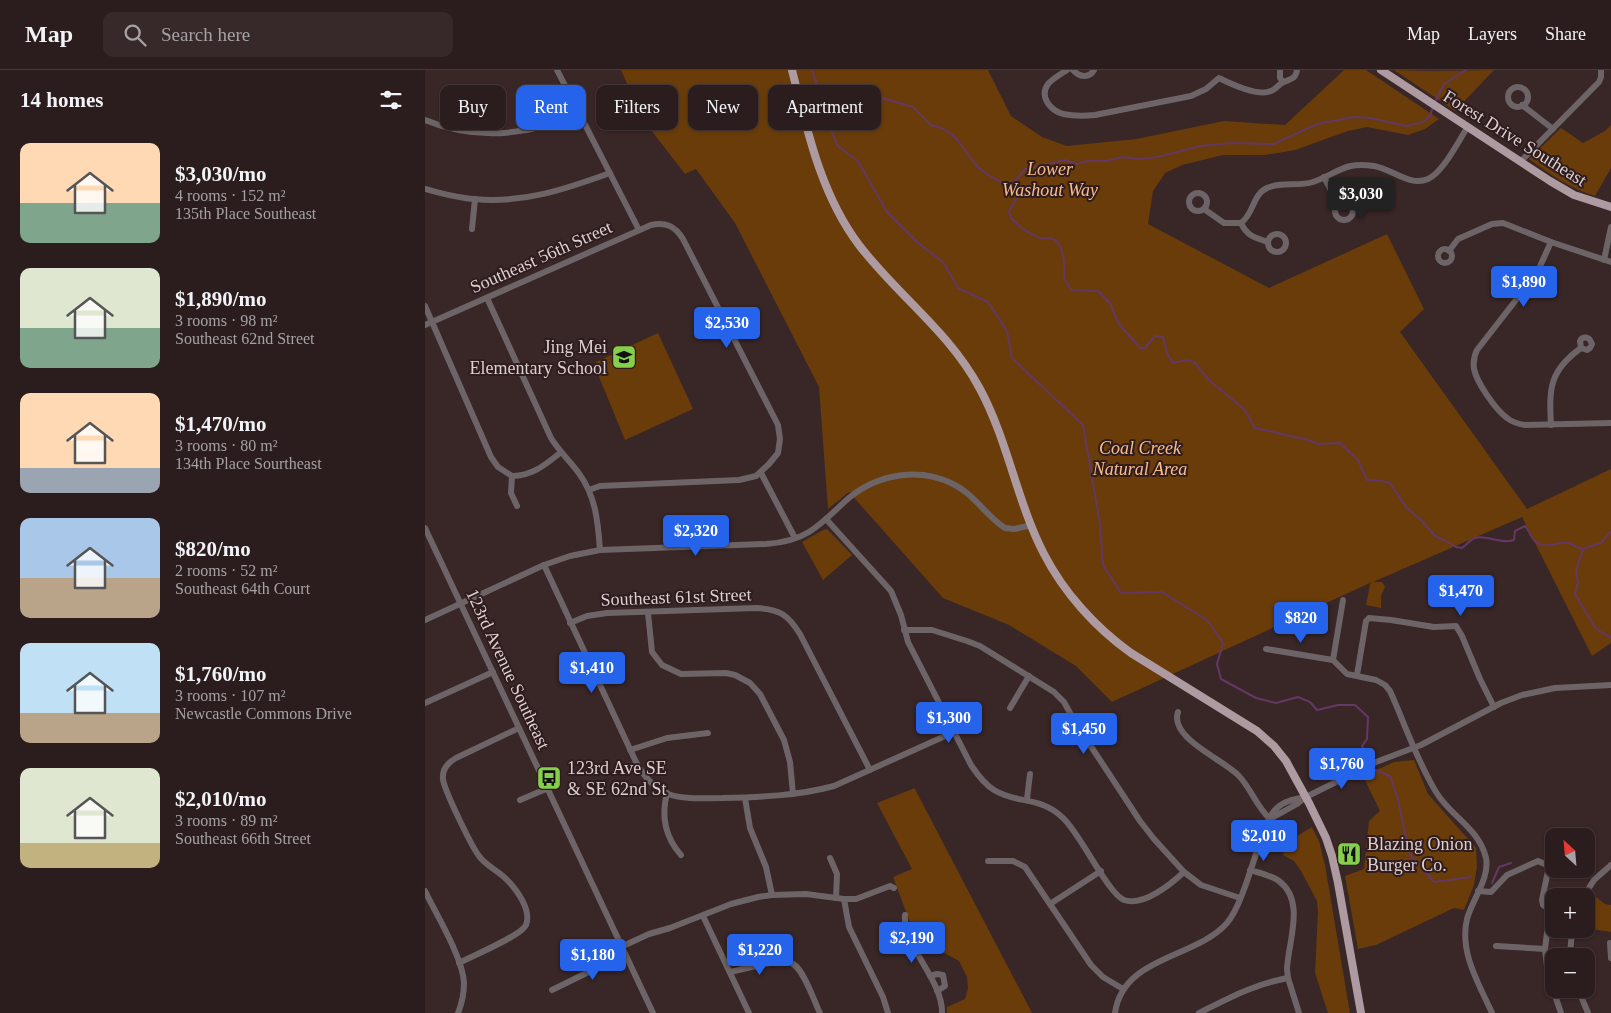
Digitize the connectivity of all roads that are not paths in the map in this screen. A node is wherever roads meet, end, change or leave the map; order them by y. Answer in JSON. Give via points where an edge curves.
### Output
{"nodes":[{"id":1,"x":557,"y":70,"type":"edge"},
{"id":2,"x":792,"y":70,"type":"edge"},
{"id":3,"x":1067,"y":70,"type":"edge"},
{"id":4,"x":1073,"y":70,"type":"edge"},
{"id":5,"x":1094,"y":70,"type":"edge"},
{"id":6,"x":1279,"y":70,"type":"edge"},
{"id":7,"x":1297,"y":70,"type":"edge"},
{"id":8,"x":1381,"y":70,"type":"edge"},
{"id":9,"x":1601,"y":70,"type":"edge"},
{"id":10,"x":1221,"y":75,"type":"edge"},
{"id":11,"x":1283,"y":82,"type":"junction"},
{"id":12,"x":565,"y":85,"type":"edge"},
{"id":13,"x":1522,"y":105,"type":"dead end"},
{"id":14,"x":425,"y":120,"type":"edge"},
{"id":15,"x":586,"y":126,"type":"edge"},
{"id":16,"x":1467,"y":128,"type":"junction"},
{"id":17,"x":1553,"y":129,"type":"junction"},
{"id":18,"x":524,"y":130,"type":"edge"},
{"id":19,"x":1521,"y":161,"type":"junction"},
{"id":20,"x":610,"y":173,"type":"junction"},
{"id":21,"x":1324,"y":177,"type":"junction"},
{"id":22,"x":425,"y":189,"type":"edge"},
{"id":23,"x":475,"y":199,"type":"junction"},
{"id":24,"x":1339,"y":204,"type":"dead end"},
{"id":25,"x":1611,"y":207,"type":"edge"},
{"id":26,"x":1204,"y":208,"type":"dead end"},
{"id":27,"x":1241,"y":223,"type":"junction"},
{"id":28,"x":1611,"y":227,"type":"edge"},
{"id":29,"x":472,"y":229,"type":"dead end"},
{"id":30,"x":639,"y":230,"type":"junction"},
{"id":31,"x":1268,"y":242,"type":"dead end"},
{"id":32,"x":1551,"y":242,"type":"junction"},
{"id":33,"x":1449,"y":251,"type":"dead end"},
{"id":34,"x":1607,"y":261,"type":"edge"},
{"id":35,"x":487,"y":298,"type":"junction"},
{"id":36,"x":425,"y":306,"type":"edge"},
{"id":37,"x":433,"y":322,"type":"junction"},
{"id":38,"x":425,"y":325,"type":"edge"},
{"id":39,"x":1581,"y":348,"type":"dead end"},
{"id":40,"x":1611,"y":423,"type":"edge"},
{"id":41,"x":1551,"y":425,"type":"junction"},
{"id":42,"x":560,"y":453,"type":"junction"},
{"id":43,"x":761,"y":473,"type":"junction"},
{"id":44,"x":512,"y":476,"type":"junction"},
{"id":45,"x":589,"y":490,"type":"junction"},
{"id":46,"x":517,"y":506,"type":"dead end"},
{"id":47,"x":826,"y":519,"type":"junction"},
{"id":48,"x":1032,"y":525,"type":"junction"},
{"id":49,"x":425,"y":528,"type":"edge"},
{"id":50,"x":795,"y":538,"type":"junction"},
{"id":51,"x":599,"y":550,"type":"junction"},
{"id":52,"x":544,"y":565,"type":"junction"},
{"id":53,"x":1343,"y":600,"type":"dead end"},
{"id":54,"x":461,"y":604,"type":"junction"},
{"id":55,"x":648,"y":613,"type":"junction"},
{"id":56,"x":425,"y":620,"type":"edge"},
{"id":57,"x":571,"y":623,"type":"junction"},
{"id":58,"x":904,"y":630,"type":"junction"},
{"id":59,"x":1266,"y":649,"type":"dead end"},
{"id":60,"x":1333,"y":660,"type":"junction"},
{"id":61,"x":493,"y":672,"type":"junction"},
{"id":62,"x":1357,"y":675,"type":"junction"},
{"id":63,"x":1029,"y":676,"type":"junction"},
{"id":64,"x":1611,"y":685,"type":"edge"},
{"id":65,"x":425,"y":703,"type":"edge"},
{"id":66,"x":1494,"y":706,"type":"junction"},
{"id":67,"x":1010,"y":708,"type":"dead end"},
{"id":68,"x":1179,"y":712,"type":"dead end"},
{"id":69,"x":519,"y":728,"type":"junction"},
{"id":70,"x":954,"y":732,"type":"junction"},
{"id":71,"x":708,"y":733,"type":"dead end"},
{"id":72,"x":1415,"y":748,"type":"junction"},
{"id":73,"x":631,"y":750,"type":"junction"},
{"id":74,"x":870,"y":770,"type":"junction"},
{"id":75,"x":1030,"y":774,"type":"dead end"},
{"id":76,"x":546,"y":789,"type":"junction"},
{"id":77,"x":667,"y":793,"type":"junction"},
{"id":78,"x":793,"y":794,"type":"junction"},
{"id":79,"x":1305,"y":796,"type":"junction"},
{"id":80,"x":745,"y":798,"type":"junction"},
{"id":81,"x":1027,"y":799,"type":"junction"},
{"id":82,"x":520,"y":800,"type":"dead end"},
{"id":83,"x":1270,"y":819,"type":"junction"},
{"id":84,"x":681,"y":855,"type":"dead end"},
{"id":85,"x":830,"y":858,"type":"dead end"},
{"id":86,"x":988,"y":860,"type":"dead end"},
{"id":87,"x":1545,"y":864,"type":"edge"},
{"id":88,"x":1611,"y":865,"type":"edge"},
{"id":89,"x":1250,"y":870,"type":"junction"},
{"id":90,"x":1101,"y":871,"type":"junction"},
{"id":91,"x":1184,"y":872,"type":"junction"},
{"id":92,"x":1547,"y":878,"type":"edge"},
{"id":93,"x":894,"y":888,"type":"dead end"},
{"id":94,"x":1589,"y":888,"type":"edge"},
{"id":95,"x":425,"y":891,"type":"edge"},
{"id":96,"x":1478,"y":891,"type":"junction"},
{"id":97,"x":772,"y":894,"type":"junction"},
{"id":98,"x":836,"y":898,"type":"junction"},
{"id":99,"x":1240,"y":898,"type":"junction"},
{"id":100,"x":845,"y":899,"type":"junction"},
{"id":101,"x":1050,"y":904,"type":"junction"},
{"id":102,"x":1545,"y":906,"type":"edge"},
{"id":103,"x":905,"y":915,"type":"dead end"},
{"id":104,"x":703,"y":916,"type":"junction"},
{"id":105,"x":1610,"y":943,"type":"edge"},
{"id":106,"x":1496,"y":946,"type":"dead end"},
{"id":107,"x":621,"y":947,"type":"junction"},
{"id":108,"x":1545,"y":949,"type":"edge"},
{"id":109,"x":625,"y":954,"type":"junction"},
{"id":110,"x":1611,"y":958,"type":"edge"},
{"id":111,"x":459,"y":963,"type":"junction"},
{"id":112,"x":729,"y":972,"type":"junction"},
{"id":113,"x":930,"y":976,"type":"junction"},
{"id":114,"x":1288,"y":978,"type":"junction"},
{"id":115,"x":1123,"y":989,"type":"junction"},
{"id":116,"x":552,"y":990,"type":"dead end"},
{"id":117,"x":937,"y":992,"type":"junction"},
{"id":118,"x":1556,"y":998,"type":"edge"},
{"id":119,"x":1582,"y":998,"type":"edge"},
{"id":120,"x":458,"y":1013,"type":"edge"},
{"id":121,"x":653,"y":1013,"type":"edge"},
{"id":122,"x":749,"y":1013,"type":"edge"},
{"id":123,"x":820,"y":1013,"type":"edge"},
{"id":124,"x":888,"y":1013,"type":"edge"},
{"id":125,"x":942,"y":1013,"type":"edge"},
{"id":126,"x":1115,"y":1013,"type":"edge"},
{"id":127,"x":1199,"y":1013,"type":"edge"},
{"id":128,"x":1299,"y":1013,"type":"edge"},
{"id":129,"x":1361,"y":1013,"type":"edge"},
{"id":130,"x":1492,"y":1013,"type":"edge"},
{"id":131,"x":1561,"y":1013,"type":"edge"},
{"id":132,"x":1588,"y":1013,"type":"edge"}],
"edges":[{"from":1,"to":12,"type":"street"},
{"from":2,"to":48,"type":"main road","via":[[818,165],[835,205],[858,244],[935,326],[971,373],[998,428]]},
{"from":3,"to":10,"type":"street","via":[[1048,85],[1046,102],[1063,114],[1079,116],[1191,96],[1207,89]]},
{"from":4,"to":5,"type":"street","via":[[1084,76]]},
{"from":6,"to":11,"type":"street"},
{"from":7,"to":11,"type":"street","via":[[1293,78]]},
{"from":8,"to":16,"type":"main road","name":"Forest Drive Southeast"},
{"from":9,"to":17,"type":"street","via":[[1599,82]]},
{"from":10,"to":11,"type":"street","via":[[1237,86],[1265,93]]},
{"from":13,"to":17,"type":"street"},
{"from":14,"to":18,"type":"street","via":[[456,130],[488,134]]},
{"from":15,"to":20,"type":"street"},
{"from":16,"to":19,"type":"main road","name":"Forest Drive Southeast"},
{"from":16,"to":21,"type":"street","via":[[1439,170],[1426,180],[1410,180],[1381,168],[1362,166],[1341,168]]},
{"from":17,"to":19,"type":"street"},
{"from":19,"to":25,"type":"main road","name":"Forest Drive Southeast","via":[[1574,194]]},
{"from":20,"to":23,"type":"street","via":[[531,197]]},
{"from":20,"to":30,"type":"street"},
{"from":21,"to":24,"type":"street"},
{"from":21,"to":27,"type":"street","via":[[1312,182],[1267,188],[1258,194],[1247,218]]},
{"from":22,"to":23,"type":"street"},
{"from":23,"to":29,"type":"street"},
{"from":26,"to":27,"type":"street","via":[[1224,224]]},
{"from":27,"to":31,"type":"street","via":[[1250,236]]},
{"from":28,"to":34,"type":"street"},
{"from":30,"to":35,"type":"street","name":"Southeast 56th Street"},
{"from":30,"to":43,"type":"street","name":"Southeast 56th Street","via":[[667,224],[683,239],[778,425],[780,439],[777,452]]},
{"from":32,"to":33,"type":"street","via":[[1497,223],[1458,239]]},
{"from":32,"to":34,"type":"street"},
{"from":32,"to":41,"type":"street","via":[[1532,280],[1474,356],[1479,382],[1506,417],[1525,425]]},
{"from":35,"to":37,"type":"street","name":"Southeast 56th Street"},
{"from":35,"to":42,"type":"street"},
{"from":36,"to":37,"type":"street"},
{"from":37,"to":38,"type":"street","name":"Southeast 56th Street"},
{"from":37,"to":44,"type":"street","via":[[491,457],[498,467]]},
{"from":39,"to":41,"type":"street","via":[[1565,363],[1552,383]]},
{"from":40,"to":41,"type":"street"},
{"from":42,"to":44,"type":"street","via":[[535,472]]},
{"from":42,"to":45,"type":"street","via":[[577,470]]},
{"from":43,"to":45,"type":"street","via":[[739,480],[600,486]]},
{"from":43,"to":50,"type":"street"},
{"from":44,"to":46,"type":"street","via":[[511,494]]},
{"from":45,"to":51,"type":"street","via":[[597,513]]},
{"from":47,"to":48,"type":"street","via":[[852,495],[870,485],[893,476],[910,474],[960,487],[1005,528]]},
{"from":47,"to":50,"type":"street"},
{"from":47,"to":58,"type":"street","via":[[891,591]]},
{"from":48,"to":79,"type":"main road","via":[[1051,567],[1075,600],[1114,641],[1263,735],[1286,761]]},
{"from":49,"to":54,"type":"street","name":"123rd Avenue Southeast"},
{"from":50,"to":51,"type":"street","via":[[766,544]]},
{"from":51,"to":52,"type":"street"},
{"from":52,"to":54,"type":"street"},
{"from":52,"to":57,"type":"street"},
{"from":53,"to":60,"type":"street"},
{"from":54,"to":56,"type":"street"},
{"from":54,"to":61,"type":"street","name":"123rd Avenue Southeast"},
{"from":55,"to":57,"type":"street","name":"Southeast 61st Street","via":[[597,614]]},
{"from":55,"to":74,"type":"street","name":"Southeast 61st Street","via":[[766,608],[783,614],[800,634]]},
{"from":55,"to":78,"type":"street","via":[[652,652],[662,665],[676,673],[726,673],[743,678],[760,694],[784,740]]},
{"from":57,"to":73,"type":"street"},
{"from":58,"to":63,"type":"street","via":[[931,630],[967,640]]},
{"from":58,"to":70,"type":"street"},
{"from":59,"to":60,"type":"street"},
{"from":60,"to":62,"type":"street","via":[[1347,674]]},
{"from":61,"to":65,"type":"street"},
{"from":61,"to":69,"type":"street","name":"123rd Avenue Southeast"},
{"from":62,"to":66,"type":"street","via":[[1369,618],[1434,627],[1456,626]]},
{"from":62,"to":72,"type":"street","via":[[1376,680],[1390,691]]},
{"from":63,"to":67,"type":"street"},
{"from":63,"to":91,"type":"street","via":[[1065,702],[1145,829]]},
{"from":64,"to":66,"type":"street","via":[[1539,690]]},
{"from":66,"to":72,"type":"street"},
{"from":68,"to":83,"type":"street","via":[[1179,726],[1191,741],[1238,775]]},
{"from":69,"to":76,"type":"street","name":"123rd Avenue Southeast"},
{"from":69,"to":111,"type":"street","via":[[450,761],[445,768],[443,782],[473,848],[486,864],[508,880],[527,908],[525,926],[516,935]]},
{"from":70,"to":74,"type":"street"},
{"from":70,"to":81,"type":"street","via":[[971,764],[988,786],[1010,797]]},
{"from":71,"to":73,"type":"street","via":[[667,738]]},
{"from":72,"to":79,"type":"street","via":[[1376,762]]},
{"from":72,"to":96,"type":"street","via":[[1437,795],[1479,839],[1486,858],[1486,870]]},
{"from":73,"to":77,"type":"street","via":[[640,770]]},
{"from":74,"to":78,"type":"street","via":[[834,786]]},
{"from":75,"to":81,"type":"street"},
{"from":76,"to":82,"type":"street"},
{"from":76,"to":107,"type":"street","name":"123rd Avenue Southeast"},
{"from":77,"to":80,"type":"street","via":[[697,799]]},
{"from":77,"to":84,"type":"street","via":[[664,808],[666,830]]},
{"from":78,"to":80,"type":"street"},
{"from":79,"to":83,"type":"street","via":[[1276,809]]},
{"from":79,"to":129,"type":"main road","via":[[1332,856]]},
{"from":80,"to":97,"type":"street","via":[[750,828],[766,867]]},
{"from":81,"to":90,"type":"street","via":[[1062,816]]},
{"from":83,"to":89,"type":"street"},
{"from":85,"to":98,"type":"street","via":[[837,874]]},
{"from":86,"to":101,"type":"street","via":[[1018,862],[1025,867]]},
{"from":87,"to":96,"type":"street","via":[[1538,861],[1507,875],[1491,892]]},
{"from":88,"to":94,"type":"street"},
{"from":89,"to":99,"type":"street"},
{"from":89,"to":114,"type":"street","via":[[1277,880],[1292,901]]},
{"from":90,"to":91,"type":"street","via":[[1116,894],[1129,901],[1163,890]]},
{"from":90,"to":101,"type":"street"},
{"from":91,"to":99,"type":"street","via":[[1207,888]]},
{"from":92,"to":102,"type":"street","via":[[1542,900]]},
{"from":93,"to":100,"type":"street","via":[[890,886],[862,897]]},
{"from":95,"to":111,"type":"street"},
{"from":96,"to":130,"type":"street","via":[[1467,918],[1466,949]]},
{"from":97,"to":98,"type":"street"},
{"from":97,"to":104,"type":"street"},
{"from":98,"to":100,"type":"street"},
{"from":99,"to":115,"type":"street","via":[[1232,916],[1218,931],[1147,968]]},
{"from":100,"to":124,"type":"street","via":[[849,927]]},
{"from":101,"to":115,"type":"street","via":[[1091,965]]},
{"from":103,"to":113,"type":"street","via":[[907,931]]},
{"from":104,"to":107,"type":"street"},
{"from":104,"to":112,"type":"street"},
{"from":105,"to":110,"type":"street"},
{"from":106,"to":108,"type":"street"},
{"from":107,"to":109,"type":"street","name":"123rd Avenue Southeast"},
{"from":109,"to":116,"type":"street"},
{"from":109,"to":121,"type":"street","name":"123rd Avenue Southeast"},
{"from":111,"to":120,"type":"street","via":[[464,990]]},
{"from":112,"to":122,"type":"street"},
{"from":112,"to":123,"type":"street","via":[[774,962],[791,962],[800,971]]},
{"from":113,"to":117,"type":"street"},
{"from":113,"to":117,"type":"street","via":[[937,974],[945,978],[945,986]]},
{"from":114,"to":127,"type":"street","via":[[1248,988]]},
{"from":114,"to":128,"type":"street"},
{"from":115,"to":126,"type":"street"},
{"from":117,"to":125,"type":"street"},
{"from":118,"to":131,"type":"street"},
{"from":119,"to":132,"type":"street"}]}
